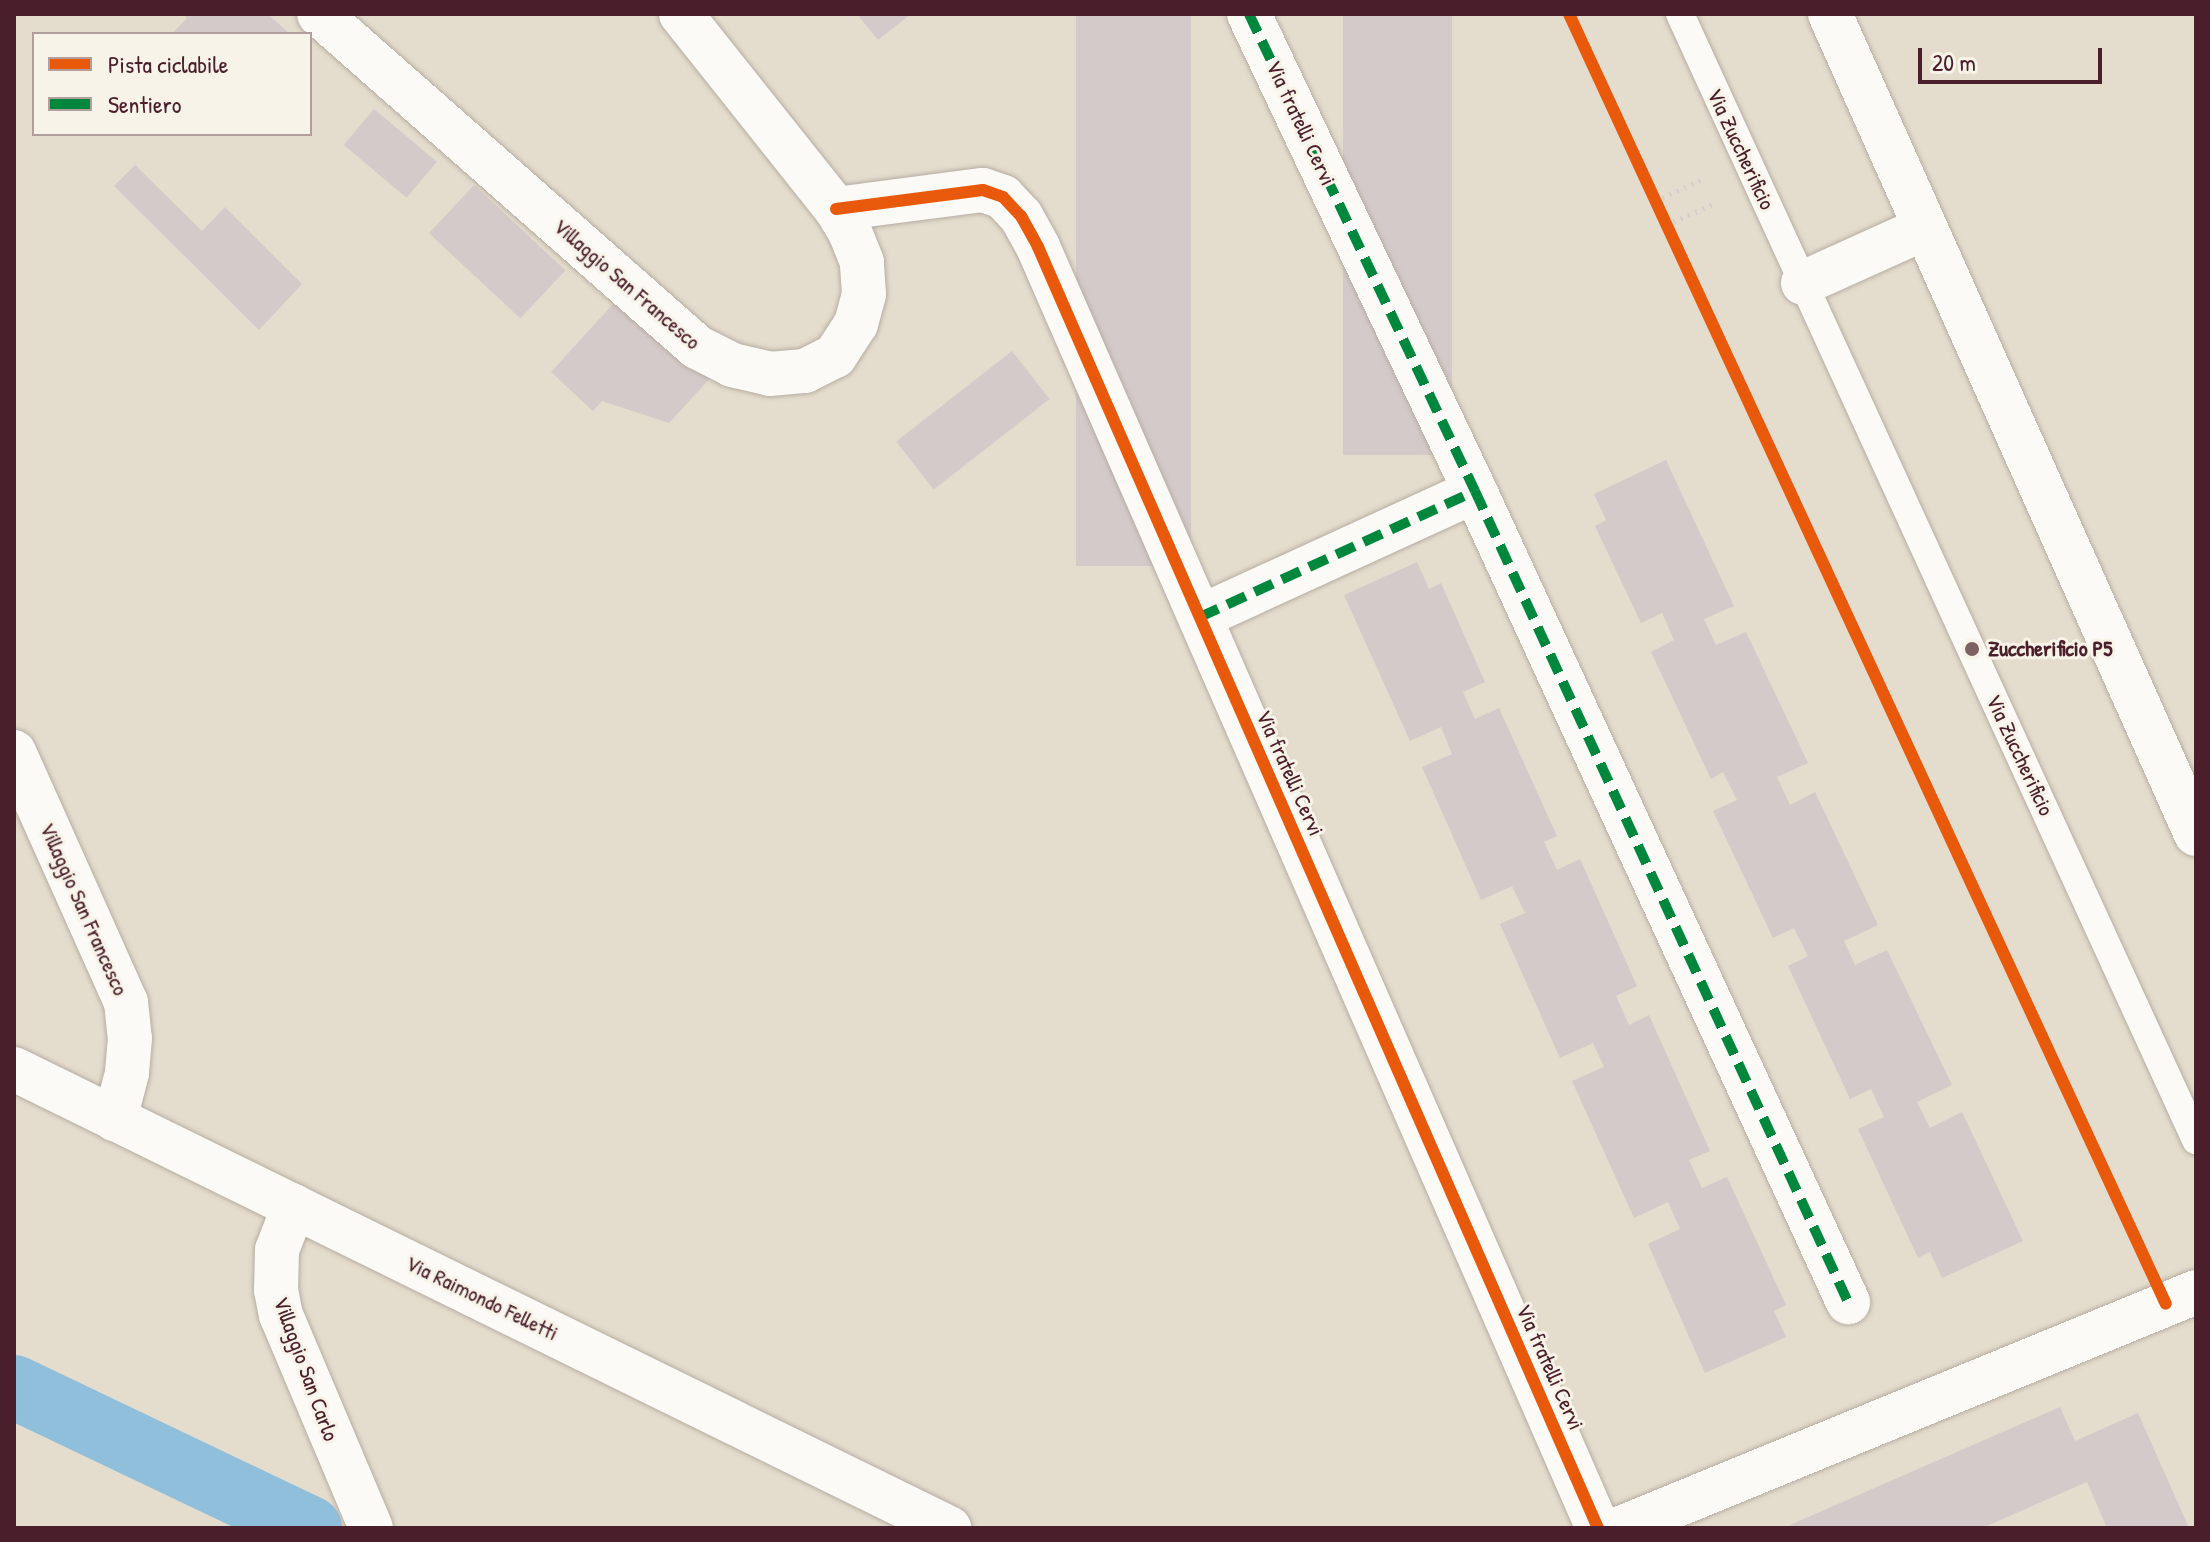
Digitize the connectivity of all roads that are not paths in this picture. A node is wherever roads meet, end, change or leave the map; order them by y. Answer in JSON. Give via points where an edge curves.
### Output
{"nodes":[{"id":1,"x":319,"y":14,"type":"edge"},
{"id":2,"x":681,"y":14,"type":"edge"},
{"id":3,"x":1249,"y":14,"type":"edge"},
{"id":4,"x":1680,"y":14,"type":"edge"},
{"id":5,"x":1830,"y":14,"type":"edge"},
{"id":6,"x":836,"y":209,"type":"junction"},
{"id":7,"x":1925,"y":228,"type":"junction"},
{"id":8,"x":1803,"y":283,"type":"junction"},
{"id":9,"x":1475,"y":491,"type":"junction"},
{"id":10,"x":1200,"y":617,"type":"junction"},
{"id":11,"x":14,"y":752,"type":"edge"},
{"id":12,"x":2196,"y":834,"type":"edge"},
{"id":13,"x":14,"y":1069,"type":"edge"},
{"id":14,"x":115,"y":1119,"type":"junction"},
{"id":15,"x":2196,"y":1140,"type":"edge"},
{"id":16,"x":294,"y":1206,"type":"junction"},
{"id":17,"x":2196,"y":1292,"type":"edge"},
{"id":18,"x":1848,"y":1302,"type":"dead end"},
{"id":19,"x":371,"y":1528,"type":"edge"},
{"id":20,"x":949,"y":1528,"type":"edge"},
{"id":21,"x":1598,"y":1528,"type":"edge"},
{"id":22,"x":1621,"y":1528,"type":"edge"}],
"edges":[{"from":1,"to":6,"type":"street","name":"Villaggio San Francesco","via":[[697,347],[732,365],[770,374],[805,371],[835,356],[864,294],[862,262]]},
{"from":2,"to":6,"type":"street","name":"Villaggio San Francesco"},
{"from":3,"to":9,"type":"street","name":"Via fratelli Cervi"},
{"from":4,"to":8,"type":"lane","name":"Via Zuccherificio"},
{"from":5,"to":7,"type":"street"},
{"from":6,"to":10,"type":"street","name":"Via fratelli Cervi","via":[[983,190],[1003,197],[1021,216]]},
{"from":7,"to":8,"type":"street"},
{"from":7,"to":12,"type":"street"},
{"from":8,"to":15,"type":"lane","name":"Via Zuccherificio"},
{"from":9,"to":10,"type":"street"},
{"from":9,"to":18,"type":"street","name":"Via fratelli Cervi"},
{"from":10,"to":21,"type":"street","name":"Via fratelli Cervi"},
{"from":11,"to":14,"type":"street","name":"Villaggio San Francesco","via":[[126,1002],[127,1073]]},
{"from":13,"to":14,"type":"street","name":"Via Raimondo Felletti"},
{"from":14,"to":16,"type":"street","name":"Via Raimondo Felletti"},
{"from":16,"to":19,"type":"street","name":"Villaggio San Carlo","via":[[277,1250],[281,1315]]},
{"from":16,"to":20,"type":"street","name":"Via Raimondo Felletti"},
{"from":17,"to":22,"type":"street"}]}
